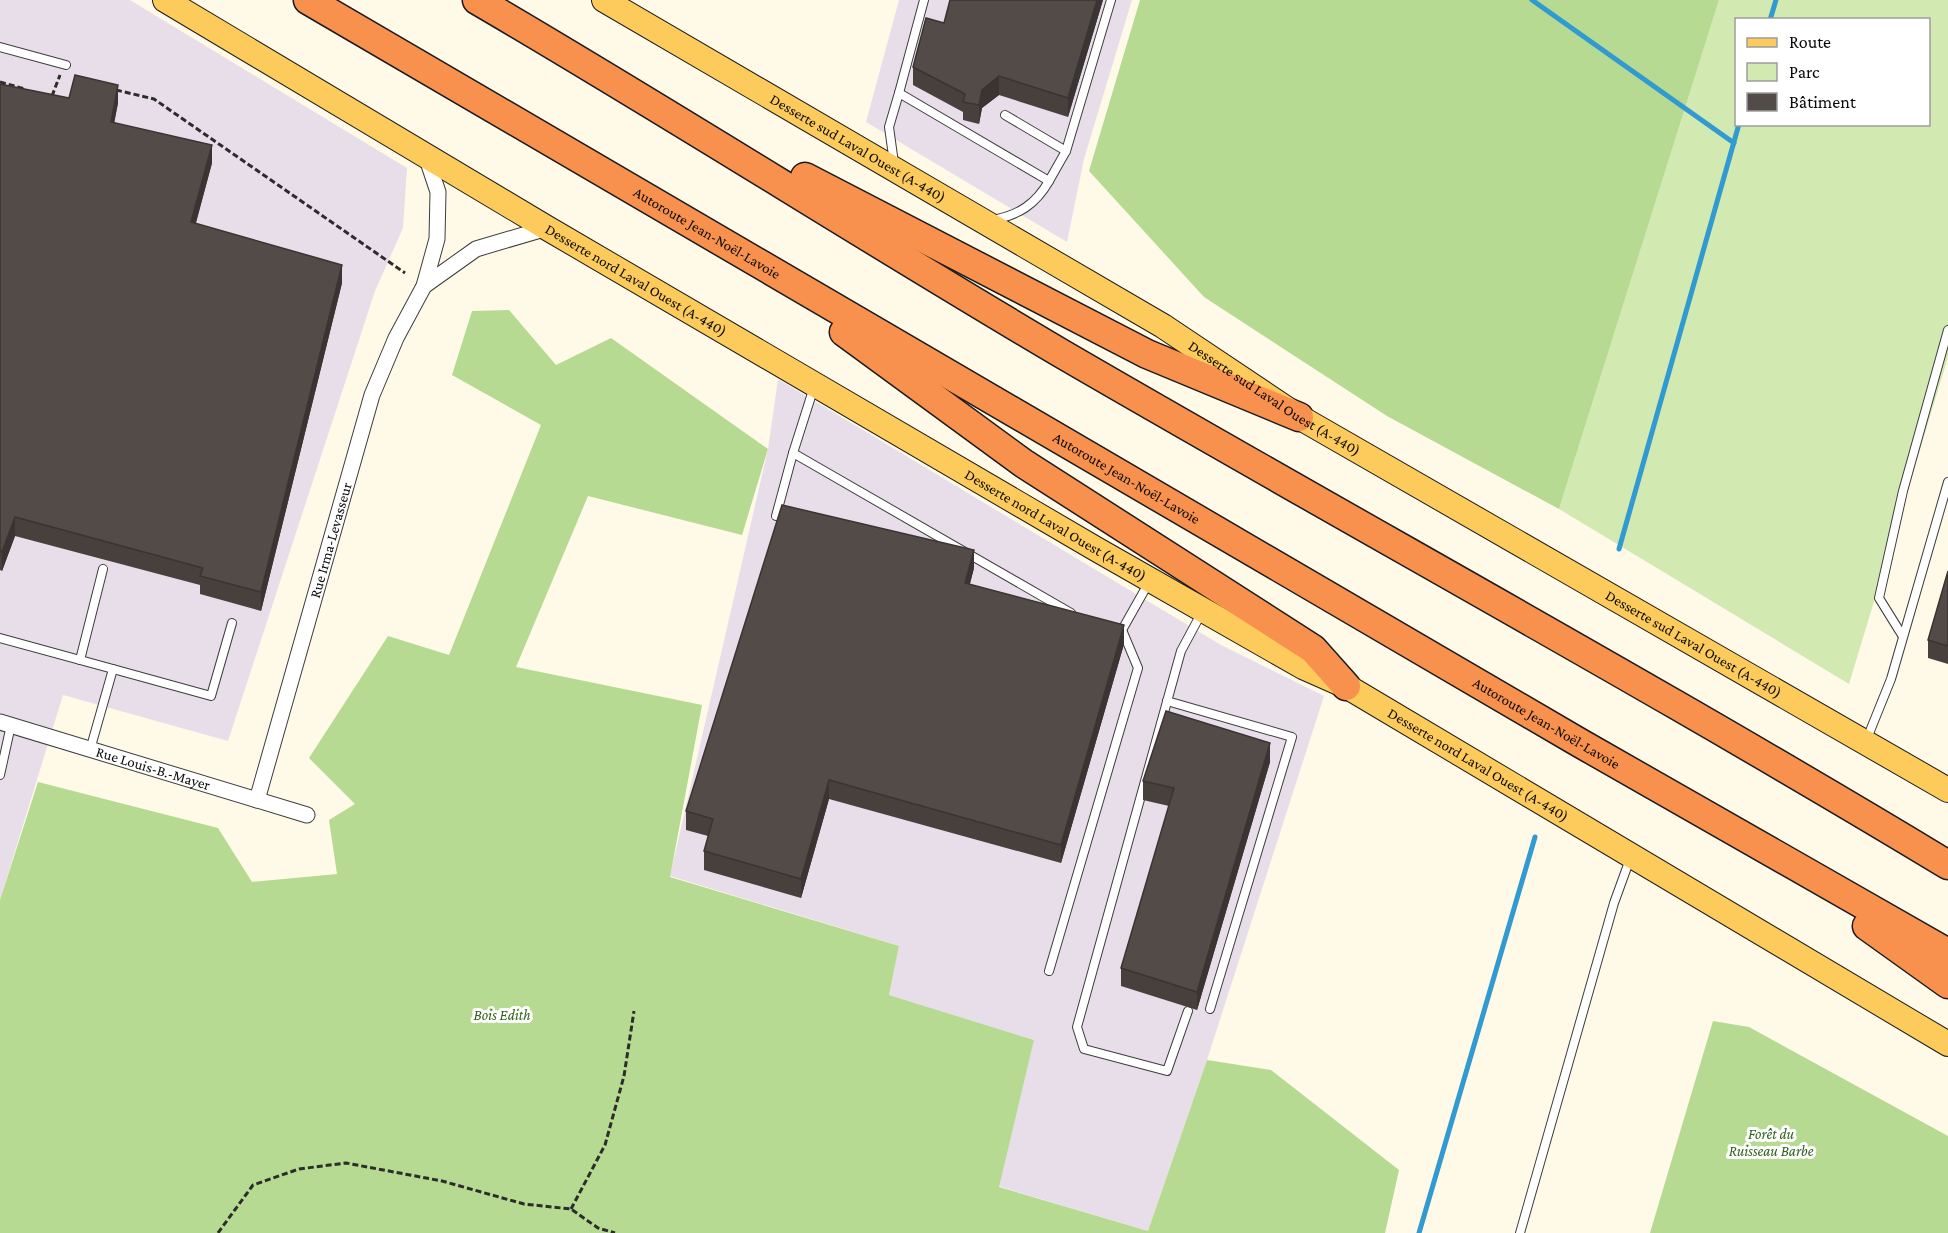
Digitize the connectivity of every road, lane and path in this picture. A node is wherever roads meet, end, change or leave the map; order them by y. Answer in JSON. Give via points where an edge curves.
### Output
{"nodes":[{"id":1,"x":165,"y":0,"type":"edge"},
{"id":2,"x":308,"y":0,"type":"edge"},
{"id":3,"x":477,"y":0,"type":"edge"},
{"id":4,"x":604,"y":0,"type":"edge"},
{"id":5,"x":924,"y":0,"type":"edge"},
{"id":6,"x":1111,"y":0,"type":"edge"},
{"id":7,"x":0,"y":47,"type":"edge"},
{"id":8,"x":66,"y":65,"type":"dead end"},
{"id":9,"x":598,"y":71,"type":"junction"},
{"id":10,"x":70,"y":79,"type":"dead end"},
{"id":11,"x":0,"y":82,"type":"edge"},
{"id":12,"x":112,"y":89,"type":"edge"},
{"id":13,"x":32,"y":91,"type":"edge"},
{"id":14,"x":899,"y":93,"type":"junction"},
{"id":15,"x":42,"y":94,"type":"edge"},
{"id":16,"x":52,"y":96,"type":"junction"},
{"id":17,"x":61,"y":99,"type":"edge"},
{"id":18,"x":1005,"y":115,"type":"dead end"},
{"id":19,"x":1066,"y":151,"type":"junction"},
{"id":20,"x":426,"y":156,"type":"junction"},
{"id":21,"x":897,"y":170,"type":"junction"},
{"id":22,"x":1049,"y":182,"type":"junction"},
{"id":23,"x":984,"y":221,"type":"junction"},
{"id":24,"x":547,"y":228,"type":"junction"},
{"id":25,"x":722,"y":242,"type":"junction"},
{"id":26,"x":405,"y":273,"type":"dead end"},
{"id":27,"x":424,"y":286,"type":"junction"},
{"id":28,"x":1948,"y":330,"type":"edge"},
{"id":29,"x":815,"y":384,"type":"junction"},
{"id":30,"x":1299,"y":417,"type":"junction"},
{"id":31,"x":794,"y":453,"type":"junction"},
{"id":32,"x":1948,"y":482,"type":"edge"},
{"id":33,"x":776,"y":516,"type":"edge"},
{"id":34,"x":103,"y":569,"type":"dead end"},
{"id":35,"x":1150,"y":580,"type":"junction"},
{"id":36,"x":1203,"y":610,"type":"junction"},
{"id":37,"x":1080,"y":618,"type":"edge"},
{"id":38,"x":232,"y":622,"type":"dead end"},
{"id":39,"x":1112,"y":628,"type":"edge"},
{"id":40,"x":1122,"y":630,"type":"junction"},
{"id":41,"x":1902,"y":635,"type":"junction"},
{"id":42,"x":0,"y":638,"type":"edge"},
{"id":43,"x":80,"y":660,"type":"junction"},
{"id":44,"x":112,"y":669,"type":"junction"},
{"id":45,"x":1346,"y":686,"type":"junction"},
{"id":46,"x":1167,"y":701,"type":"junction"},
{"id":47,"x":5,"y":724,"type":"edge"},
{"id":48,"x":1865,"y":742,"type":"junction"},
{"id":49,"x":90,"y":750,"type":"junction"},
{"id":50,"x":0,"y":775,"type":"edge"},
{"id":51,"x":1948,"y":790,"type":"edge"},
{"id":52,"x":256,"y":800,"type":"junction"},
{"id":53,"x":1852,"y":807,"type":"junction"},
{"id":54,"x":307,"y":815,"type":"dead end"},
{"id":55,"x":1751,"y":842,"type":"junction"},
{"id":56,"x":1948,"y":852,"type":"edge"},
{"id":57,"x":1632,"y":855,"type":"junction"},
{"id":58,"x":1948,"y":865,"type":"edge"},
{"id":59,"x":1948,"y":953,"type":"edge"},
{"id":60,"x":1050,"y":971,"type":"dead end"},
{"id":61,"x":1948,"y":984,"type":"edge"},
{"id":62,"x":1210,"y":1009,"type":"dead end"},
{"id":63,"x":634,"y":1011,"type":"dead end"},
{"id":64,"x":1188,"y":1011,"type":"dead end"},
{"id":65,"x":1948,"y":1044,"type":"edge"},
{"id":66,"x":570,"y":1209,"type":"junction"},
{"id":67,"x":218,"y":1233,"type":"edge"},
{"id":68,"x":615,"y":1233,"type":"edge"},
{"id":69,"x":1520,"y":1233,"type":"edge"}],
"edges":[{"from":1,"to":20,"type":"main road","name":"Desserte nord Laval Ouest (A-440)"},
{"from":2,"to":25,"type":"highway","name":"Autoroute Jean-Noël-Lavoie"},
{"from":3,"to":9,"type":"highway"},
{"from":4,"to":21,"type":"main road","name":"Desserte sud Laval Ouest (A-440)"},
{"from":5,"to":14,"type":"lane"},
{"from":6,"to":19,"type":"lane"},
{"from":7,"to":8,"type":"lane"},
{"from":9,"to":30,"type":"highway","via":[[1147,354]]},
{"from":9,"to":53,"type":"highway","via":[[1058,351]]},
{"from":10,"to":16,"type":"path","via":[[59,77]]},
{"from":11,"to":13,"type":"path"},
{"from":12,"to":26,"type":"path","via":[[154,99]]},
{"from":14,"to":21,"type":"lane","via":[[889,137]]},
{"from":14,"to":22,"type":"lane"},
{"from":15,"to":16,"type":"path"},
{"from":16,"to":17,"type":"path"},
{"from":18,"to":19,"type":"lane"},
{"from":19,"to":22,"type":"lane"},
{"from":20,"to":24,"type":"main road","name":"Desserte nord Laval Ouest (A-440)"},
{"from":20,"to":27,"type":"street","name":"Rue Irma-Levasseur","via":[[438,192],[439,219]]},
{"from":21,"to":23,"type":"main road","name":"Desserte sud Laval Ouest (A-440)"},
{"from":22,"to":23,"type":"lane","via":[[1028,207],[1004,218]]},
{"from":23,"to":30,"type":"main road","name":"Desserte sud Laval Ouest (A-440)","via":[[1163,326]]},
{"from":24,"to":27,"type":"street","name":"Rue Irma-Levasseur","via":[[476,249]]},
{"from":24,"to":29,"type":"main road","name":"Desserte nord Laval Ouest (A-440)"},
{"from":25,"to":45,"type":"highway","via":[[1023,463],[1313,650]]},
{"from":25,"to":55,"type":"highway","name":"Autoroute Jean-Noël-Lavoie"},
{"from":27,"to":52,"type":"street","name":"Rue Irma-Levasseur","via":[[372,395]]},
{"from":28,"to":41,"type":"lane","via":[[1903,491],[1879,598]]},
{"from":29,"to":31,"type":"lane"},
{"from":29,"to":35,"type":"main road","name":"Desserte nord Laval Ouest (A-440)"},
{"from":30,"to":48,"type":"main road","name":"Desserte sud Laval Ouest (A-440)"},
{"from":31,"to":33,"type":"lane"},
{"from":31,"to":37,"type":"lane"},
{"from":32,"to":41,"type":"lane"},
{"from":34,"to":43,"type":"lane"},
{"from":35,"to":36,"type":"main road","name":"Desserte nord Laval Ouest (A-440)"},
{"from":35,"to":40,"type":"lane"},
{"from":36,"to":45,"type":"main road","name":"Desserte nord Laval Ouest (A-440)","via":[[1303,667]]},
{"from":36,"to":46,"type":"lane","via":[[1180,651]]},
{"from":38,"to":44,"type":"lane","via":[[211,696]]},
{"from":39,"to":40,"type":"lane"},
{"from":40,"to":60,"type":"lane","via":[[1138,668]]},
{"from":41,"to":48,"type":"lane","via":[[1891,679]]},
{"from":42,"to":43,"type":"lane"},
{"from":43,"to":44,"type":"lane"},
{"from":44,"to":49,"type":"lane"},
{"from":45,"to":57,"type":"main road","name":"Desserte nord Laval Ouest (A-440)"},
{"from":46,"to":62,"type":"lane","via":[[1292,737]]},
{"from":46,"to":64,"type":"lane","via":[[1077,1027],[1084,1049],[1167,1071]]},
{"from":47,"to":49,"type":"street","name":"Rue Louis-B.-Mayer"},
{"from":47,"to":50,"type":"lane"},
{"from":48,"to":51,"type":"main road","name":"Desserte sud Laval Ouest (A-440)"},
{"from":49,"to":52,"type":"street","name":"Rue Louis-B.-Mayer"},
{"from":52,"to":54,"type":"street","name":"Rue Louis-B.-Mayer"},
{"from":53,"to":56,"type":"highway"},
{"from":53,"to":58,"type":"highway"},
{"from":55,"to":59,"type":"highway","name":"Autoroute Jean-Noël-Lavoie"},
{"from":55,"to":61,"type":"highway"},
{"from":57,"to":65,"type":"main road","name":"Desserte nord Laval Ouest (A-440)"},
{"from":57,"to":69,"type":"lane","via":[[1614,903]]},
{"from":63,"to":66,"type":"path","via":[[624,1076],[605,1145]]},
{"from":66,"to":67,"type":"path","via":[[524,1204],[442,1181],[346,1163],[299,1169],[253,1185]]},
{"from":66,"to":68,"type":"path","via":[[598,1228]]}]}
